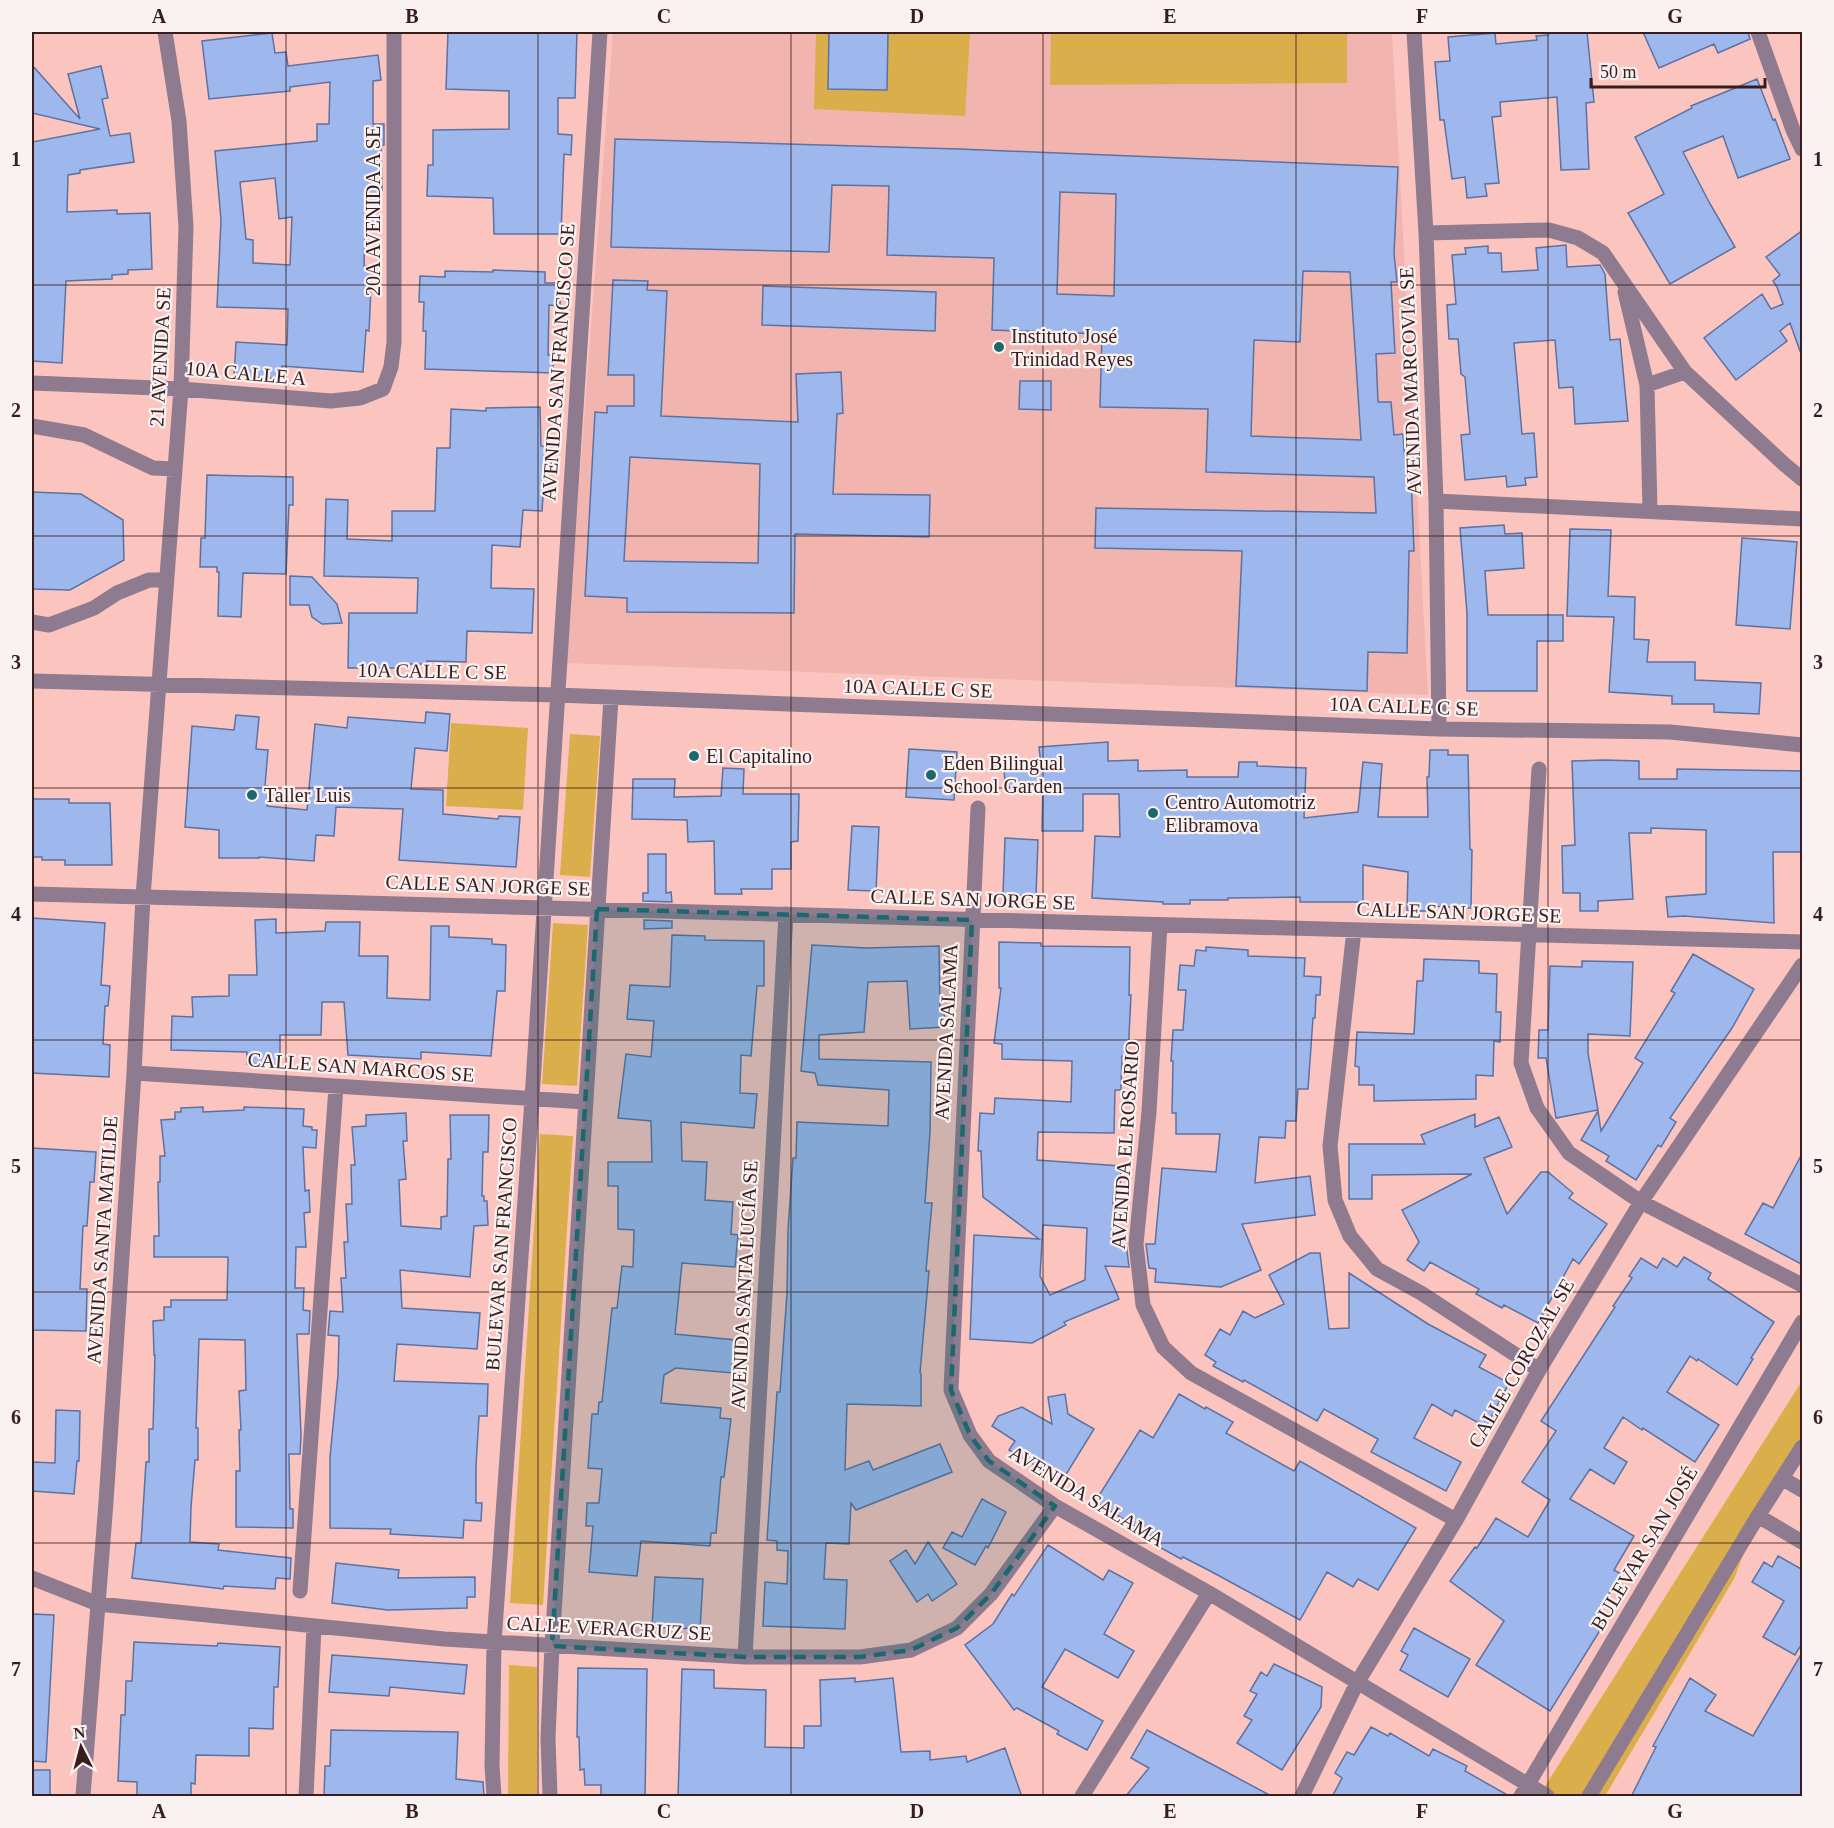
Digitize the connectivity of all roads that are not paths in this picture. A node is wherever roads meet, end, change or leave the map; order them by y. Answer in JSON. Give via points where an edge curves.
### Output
{"nodes":[{"id":1,"x":165,"y":32,"type":"edge"},
{"id":2,"x":394,"y":32,"type":"edge"},
{"id":3,"x":600,"y":32,"type":"edge"},
{"id":4,"x":1414,"y":32,"type":"edge"},
{"id":5,"x":1758,"y":32,"type":"edge"},
{"id":6,"x":1803,"y":149,"type":"edge"},
{"id":7,"x":1426,"y":233,"type":"junction"},
{"id":8,"x":1623,"y":281,"type":"junction"},
{"id":9,"x":1685,"y":372,"type":"junction"},
{"id":10,"x":32,"y":383,"type":"edge"},
{"id":11,"x":1647,"y":385,"type":"junction"},
{"id":12,"x":181,"y":388,"type":"junction"},
{"id":13,"x":383,"y":389,"type":"joint"},
{"id":14,"x":32,"y":426,"type":"edge"},
{"id":15,"x":175,"y":469,"type":"junction"},
{"id":16,"x":1803,"y":479,"type":"edge"},
{"id":17,"x":1436,"y":501,"type":"junction"},
{"id":18,"x":1650,"y":511,"type":"junction"},
{"id":19,"x":1803,"y":519,"type":"edge"},
{"id":20,"x":167,"y":580,"type":"junction"},
{"id":21,"x":32,"y":622,"type":"edge"},
{"id":22,"x":32,"y":681,"type":"edge"},
{"id":23,"x":159,"y":686,"type":"junction"},
{"id":24,"x":557,"y":695,"type":"junction"},
{"id":25,"x":611,"y":698,"type":"junction"},
{"id":26,"x":1439,"y":729,"type":"junction"},
{"id":27,"x":1803,"y":745,"type":"edge"},
{"id":28,"x":1539,"y":769,"type":"dead end"},
{"id":29,"x":978,"y":808,"type":"dead end"},
{"id":30,"x":32,"y":894,"type":"edge"},
{"id":31,"x":143,"y":897,"type":"junction"},
{"id":32,"x":544,"y":907,"type":"junction"},
{"id":33,"x":597,"y":909,"type":"junction"},
{"id":34,"x":786,"y":914,"type":"junction"},
{"id":35,"x":972,"y":920,"type":"junction"},
{"id":36,"x":1160,"y":925,"type":"junction"},
{"id":37,"x":1354,"y":930,"type":"junction"},
{"id":38,"x":1529,"y":934,"type":"junction"},
{"id":39,"x":1803,"y":942,"type":"edge"},
{"id":40,"x":1803,"y":965,"type":"edge"},
{"id":41,"x":134,"y":1073,"type":"junction"},
{"id":42,"x":336,"y":1087,"type":"junction"},
{"id":43,"x":532,"y":1099,"type":"junction"},
{"id":44,"x":585,"y":1102,"type":"junction"},
{"id":45,"x":1641,"y":1202,"type":"junction"},
{"id":46,"x":1803,"y":1285,"type":"edge"},
{"id":47,"x":1803,"y":1322,"type":"edge"},
{"id":48,"x":1539,"y":1370,"type":"junction"},
{"id":49,"x":1803,"y":1447,"type":"edge"},
{"id":50,"x":1783,"y":1479,"type":"junction"},
{"id":51,"x":1803,"y":1490,"type":"edge"},
{"id":52,"x":1055,"y":1506,"type":"junction"},
{"id":53,"x":1758,"y":1516,"type":"junction"},
{"id":54,"x":1456,"y":1520,"type":"junction"},
{"id":55,"x":1803,"y":1542,"type":"edge"},
{"id":56,"x":32,"y":1578,"type":"edge"},
{"id":57,"x":300,"y":1591,"type":"dead end"},
{"id":58,"x":1209,"y":1593,"type":"junction"},
{"id":59,"x":98,"y":1604,"type":"junction"},
{"id":60,"x":314,"y":1626,"type":"junction"},
{"id":61,"x":494,"y":1643,"type":"junction"},
{"id":62,"x":552,"y":1646,"type":"junction"},
{"id":63,"x":745,"y":1657,"type":"junction"},
{"id":64,"x":1357,"y":1683,"type":"junction"},
{"id":65,"x":1524,"y":1791,"type":"edge"},
{"id":66,"x":82,"y":1797,"type":"edge"},
{"id":67,"x":306,"y":1797,"type":"edge"},
{"id":68,"x":494,"y":1797,"type":"edge"},
{"id":69,"x":550,"y":1797,"type":"edge"},
{"id":70,"x":1082,"y":1797,"type":"edge"},
{"id":71,"x":1302,"y":1797,"type":"edge"},
{"id":72,"x":1547,"y":1797,"type":"edge"},
{"id":73,"x":1589,"y":1797,"type":"edge"}],
"edges":[{"from":1,"to":12,"type":"street","name":"21 AVENIDA SE","via":[[179,121],[186,227]]},
{"from":2,"to":13,"type":"street","name":"20A AVENIDA A SE","via":[[394,342]]},
{"from":3,"to":24,"type":"street","name":"AVENIDA SAN FRANCISCO SE"},
{"from":4,"to":7,"type":"street","name":"AVENIDA MARCOVIA SE"},
{"from":5,"to":6,"type":"street"},
{"from":7,"to":8,"type":"street","via":[[1549,230],[1578,238],[1604,253]]},
{"from":7,"to":17,"type":"street","name":"AVENIDA MARCOVIA SE"},
{"from":8,"to":9,"type":"street"},
{"from":8,"to":11,"type":"street"},
{"from":9,"to":11,"type":"street"},
{"from":9,"to":16,"type":"street"},
{"from":10,"to":12,"type":"street","name":"10A CALLE A"},
{"from":11,"to":18,"type":"street"},
{"from":12,"to":13,"type":"street","name":"10A CALLE A","via":[[331,401],[360,398]]},
{"from":12,"to":15,"type":"street","name":"21 AVENIDA SE"},
{"from":14,"to":15,"type":"street","via":[[84,435],[153,468]]},
{"from":15,"to":20,"type":"street","name":"21 AVENIDA SE"},
{"from":17,"to":18,"type":"street"},
{"from":17,"to":26,"type":"street","name":"AVENIDA MARCOVIA SE"},
{"from":18,"to":19,"type":"street"},
{"from":20,"to":21,"type":"street","via":[[149,580],[50,625]]},
{"from":20,"to":23,"type":"street","name":"21 AVENIDA SE"},
{"from":22,"to":23,"type":"street","name":"10A CALLE C SE"},
{"from":23,"to":24,"type":"street","name":"10A CALLE C SE"},
{"from":23,"to":31,"type":"street","name":"AVENIDA SANTA MATILDE"},
{"from":24,"to":25,"type":"street","name":"10A CALLE C SE"},
{"from":24,"to":32,"type":"street","name":"BULEVAR SAN FRANCISCO"},
{"from":25,"to":26,"type":"street","name":"10A CALLE C SE"},
{"from":25,"to":33,"type":"street"},
{"from":26,"to":27,"type":"street","name":"10A CALLE C SE","via":[[1670,732]]},
{"from":28,"to":38,"type":"street"},
{"from":29,"to":35,"type":"street","name":"AVENIDA SALAMA"},
{"from":30,"to":31,"type":"street"},
{"from":31,"to":32,"type":"street","name":"CALLE SAN JORGE SE"},
{"from":31,"to":41,"type":"street","name":"AVENIDA SANTA MATILDE"},
{"from":32,"to":33,"type":"street","name":"CALLE SAN JORGE SE"},
{"from":32,"to":43,"type":"street","name":"BULEVAR SAN FRANCISCO"},
{"from":33,"to":34,"type":"street","name":"CALLE SAN JORGE SE"},
{"from":33,"to":44,"type":"street"},
{"from":34,"to":35,"type":"street","name":"CALLE SAN JORGE SE"},
{"from":34,"to":63,"type":"street","name":"AVENIDA SANTA LUCÍA SE"},
{"from":35,"to":36,"type":"street","name":"CALLE SAN JORGE SE"},
{"from":35,"to":52,"type":"street","name":"AVENIDA SALAMA","via":[[951,1390],[970,1435],[989,1461]]},
{"from":36,"to":37,"type":"street","name":"CALLE SAN JORGE SE"},
{"from":36,"to":54,"type":"street","name":"AVENIDA EL ROSARIO","via":[[1149,1112],[1136,1244],[1143,1305],[1163,1347],[1191,1373]]},
{"from":37,"to":38,"type":"street","name":"CALLE SAN JORGE SE"},
{"from":37,"to":48,"type":"street","via":[[1330,1146],[1335,1200],[1350,1236],[1377,1269]]},
{"from":38,"to":39,"type":"street","name":"CALLE SAN JORGE SE"},
{"from":38,"to":45,"type":"street","via":[[1521,1063],[1537,1108],[1569,1153]]},
{"from":40,"to":45,"type":"street","name":"CALLE COROZAL SE"},
{"from":41,"to":42,"type":"street","name":"CALLE SAN MARCOS SE"},
{"from":41,"to":59,"type":"street","name":"AVENIDA SANTA MATILDE"},
{"from":42,"to":43,"type":"street","name":"CALLE SAN MARCOS SE"},
{"from":42,"to":57,"type":"street"},
{"from":43,"to":44,"type":"street","name":"CALLE SAN MARCOS SE"},
{"from":43,"to":61,"type":"street","name":"BULEVAR SAN FRANCISCO"},
{"from":44,"to":62,"type":"street"},
{"from":45,"to":46,"type":"street"},
{"from":45,"to":48,"type":"street","name":"CALLE COROZAL SE"},
{"from":47,"to":65,"type":"street","name":"BULEVAR SAN JOSÉ"},
{"from":48,"to":54,"type":"street","name":"CALLE COROZAL SE"},
{"from":49,"to":50,"type":"street"},
{"from":50,"to":51,"type":"street"},
{"from":50,"to":53,"type":"street"},
{"from":52,"to":58,"type":"street","name":"AVENIDA SALAMA"},
{"from":52,"to":63,"type":"street","name":"CALLE VERACRUZ SE","via":[[991,1594],[957,1628],[911,1650],[860,1657]]},
{"from":53,"to":55,"type":"street"},
{"from":53,"to":73,"type":"street"},
{"from":54,"to":64,"type":"street","name":"CALLE COROZAL SE"},
{"from":56,"to":59,"type":"street","name":"CALLE VERACRUZ SE"},
{"from":58,"to":64,"type":"street","name":"AVENIDA SALAMA"},
{"from":58,"to":70,"type":"street"},
{"from":59,"to":60,"type":"street","name":"CALLE VERACRUZ SE"},
{"from":59,"to":66,"type":"street","name":"AVENIDA SANTA MATILDE"},
{"from":60,"to":61,"type":"street","name":"CALLE VERACRUZ SE"},
{"from":60,"to":67,"type":"street"},
{"from":61,"to":62,"type":"street","name":"CALLE VERACRUZ SE"},
{"from":61,"to":68,"type":"street","name":"BULEVAR SAN FRANCISCO"},
{"from":62,"to":63,"type":"street","name":"CALLE VERACRUZ SE"},
{"from":62,"to":69,"type":"street"},
{"from":64,"to":65,"type":"street","name":"AVENIDA SALAMA"},
{"from":64,"to":71,"type":"street","name":"CALLE COROZAL SE"},
{"from":65,"to":72,"type":"street","name":"AVENIDA SALAMA"}]}
